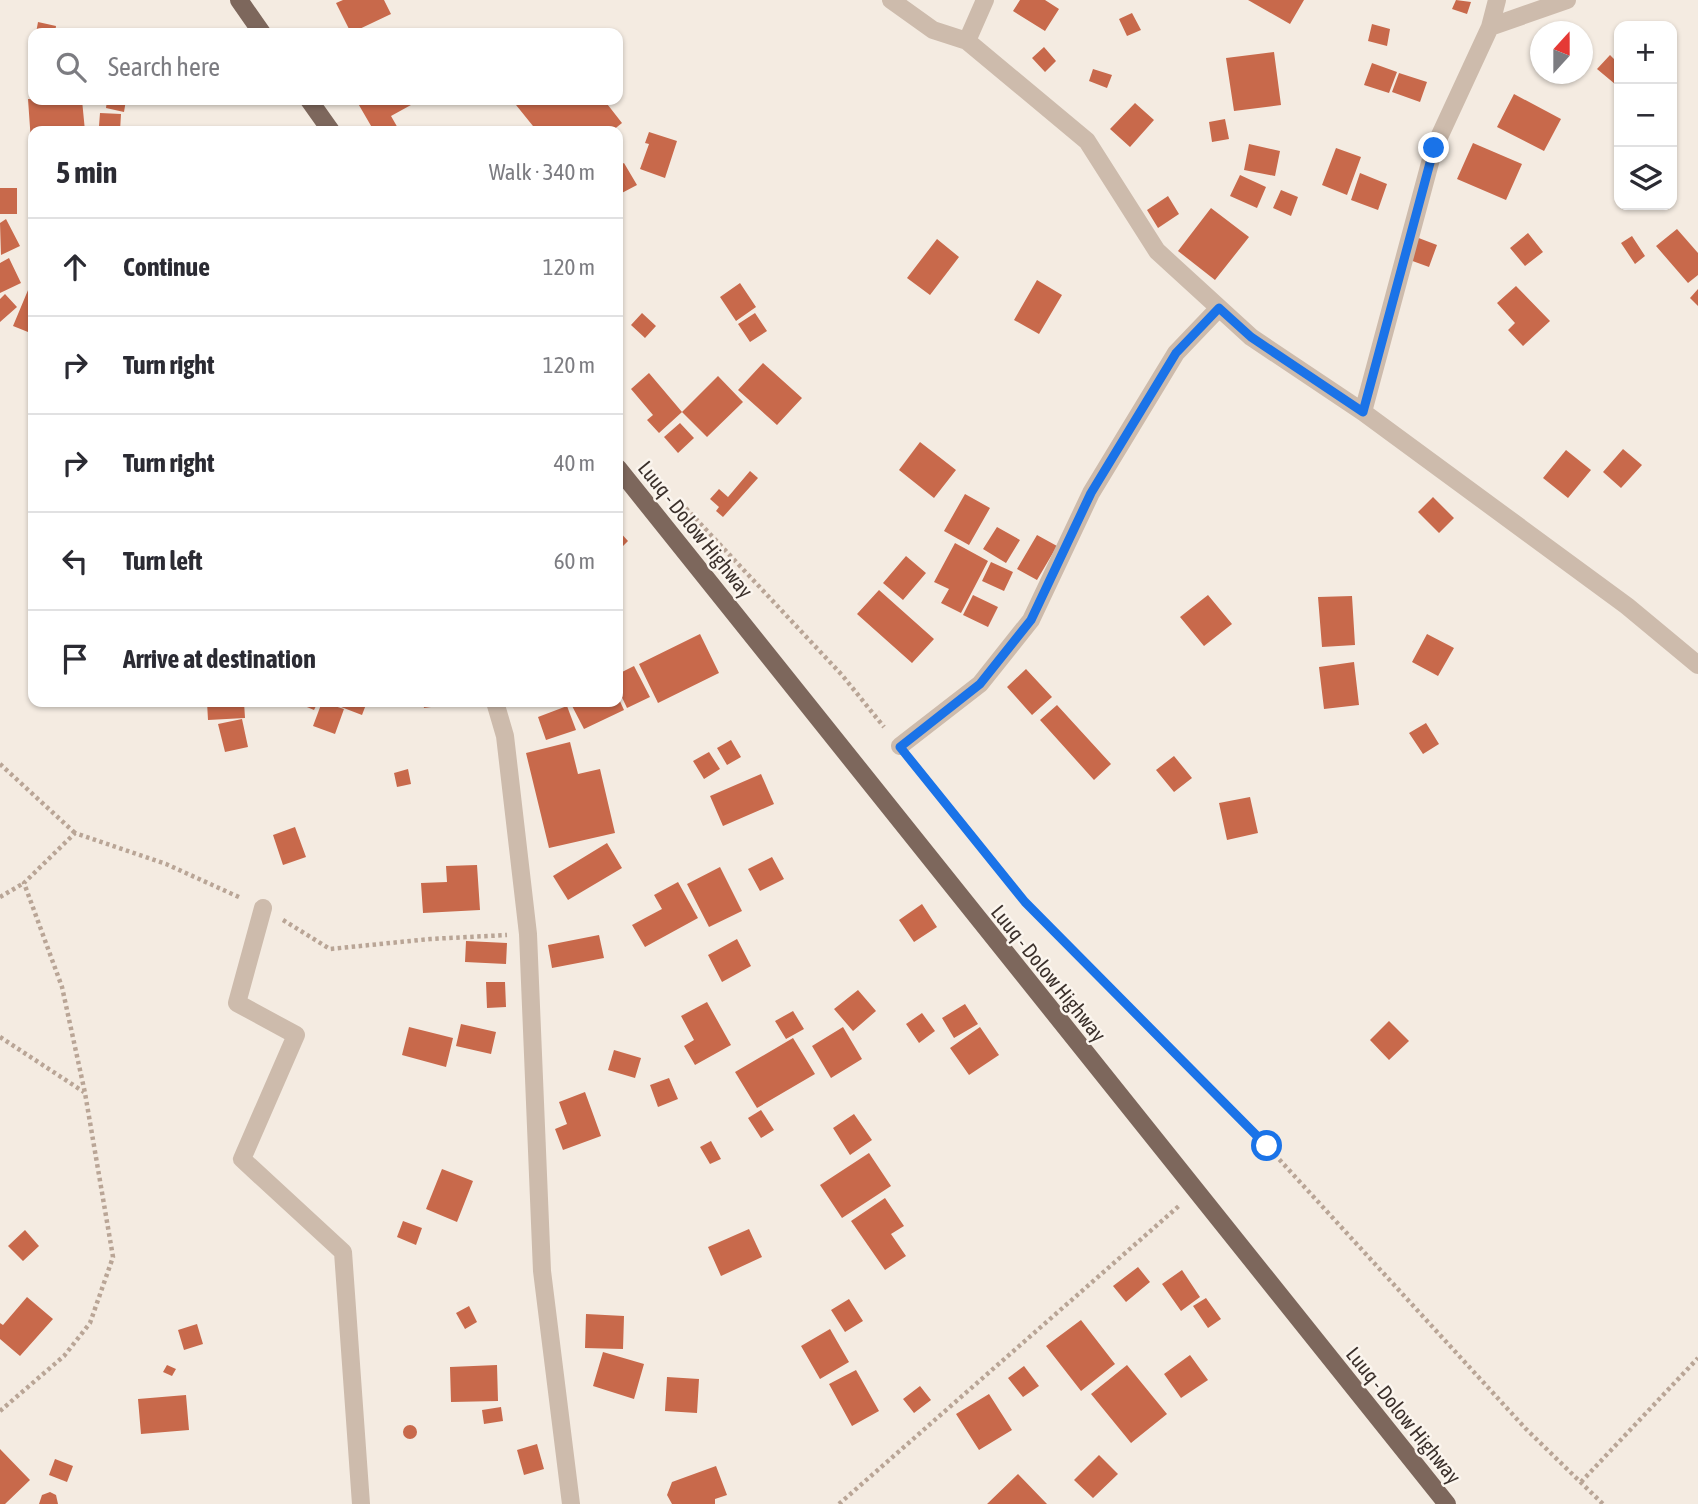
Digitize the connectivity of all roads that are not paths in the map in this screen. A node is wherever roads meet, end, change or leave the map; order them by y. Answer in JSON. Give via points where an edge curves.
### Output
{"nodes":[{"id":1,"x":239,"y":0,"type":"edge"},
{"id":2,"x":891,"y":0,"type":"edge"},
{"id":3,"x":985,"y":0,"type":"edge"},
{"id":4,"x":1497,"y":0,"type":"edge"},
{"id":5,"x":1567,"y":0,"type":"edge"},
{"id":6,"x":1490,"y":27,"type":"junction"},
{"id":7,"x":259,"y":28,"type":"edge"},
{"id":8,"x":967,"y":41,"type":"junction"},
{"id":9,"x":313,"y":105,"type":"edge"},
{"id":10,"x":327,"y":126,"type":"edge"},
{"id":11,"x":1219,"y":308,"type":"junction"},
{"id":12,"x":1363,"y":412,"type":"junction"},
{"id":13,"x":623,"y":474,"type":"edge"},
{"id":14,"x":1698,"y":665,"type":"edge"},
{"id":15,"x":496,"y":707,"type":"edge"},
{"id":16,"x":900,"y":747,"type":"road end"},
{"id":17,"x":263,"y":908,"type":"road end"},
{"id":18,"x":361,"y":1504,"type":"edge"},
{"id":19,"x":571,"y":1504,"type":"edge"},
{"id":20,"x":1447,"y":1504,"type":"edge"}],
"edges":[{"from":1,"to":7,"type":"main road"},
{"from":2,"to":8,"type":"street","via":[[933,30]]},
{"from":3,"to":8,"type":"street"},
{"from":4,"to":6,"type":"street"},
{"from":5,"to":6,"type":"street"},
{"from":6,"to":12,"type":"street","via":[[1434,148]]},
{"from":8,"to":11,"type":"street","via":[[1087,141],[1157,251]]},
{"from":9,"to":10,"type":"main road"},
{"from":11,"to":12,"type":"street","via":[[1251,337]]},
{"from":11,"to":16,"type":"street","via":[[1176,353],[1091,493],[1031,620],[980,684]]},
{"from":12,"to":14,"type":"street","via":[[1616,598]]},
{"from":13,"to":20,"type":"main road","name":"Luuq - Dolow Highway"},
{"from":15,"to":19,"type":"street","via":[[505,736],[528,934],[542,1271]]},
{"from":17,"to":18,"type":"street","via":[[237,1003],[296,1035],[242,1159],[343,1252]]}]}
